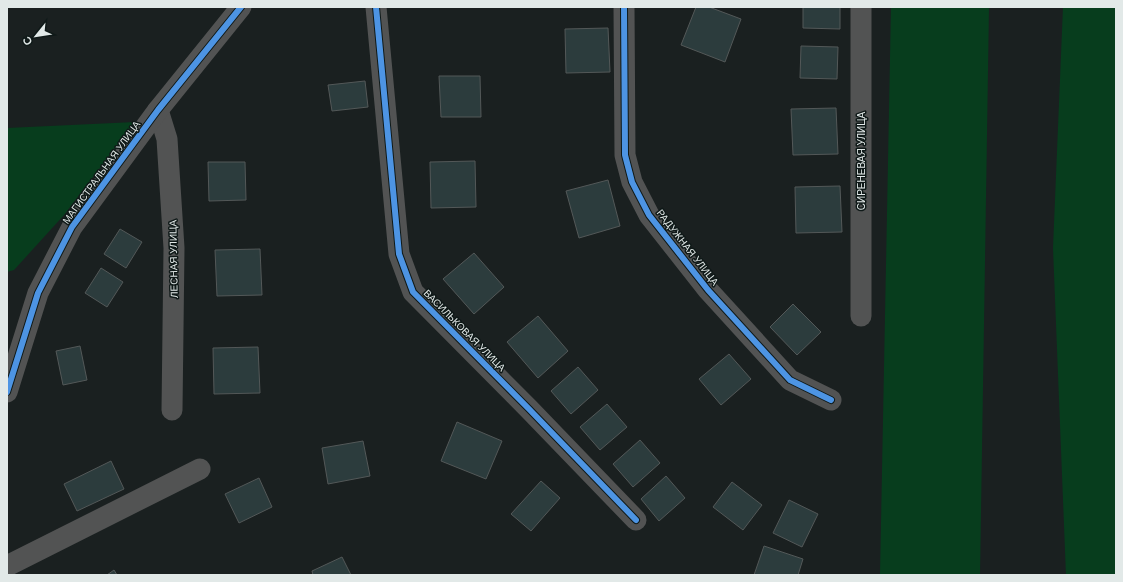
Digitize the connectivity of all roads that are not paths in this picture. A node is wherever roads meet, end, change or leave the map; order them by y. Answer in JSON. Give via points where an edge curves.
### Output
{"nodes":[{"id":1,"x":241,"y":7,"type":"edge"},
{"id":2,"x":376,"y":7,"type":"edge"},
{"id":3,"x":624,"y":7,"type":"edge"},
{"id":4,"x":860,"y":7,"type":"edge"},
{"id":5,"x":158,"y":110,"type":"junction"},
{"id":6,"x":861,"y":316,"type":"dead end"},
{"id":7,"x":7,"y":392,"type":"edge"},
{"id":8,"x":831,"y":400,"type":"dead end"},
{"id":9,"x":172,"y":410,"type":"dead end"},
{"id":10,"x":200,"y":469,"type":"dead end"},
{"id":11,"x":636,"y":520,"type":"dead end"},
{"id":12,"x":7,"y":566,"type":"edge"}],
"edges":[{"from":1,"to":5,"type":"street","name":"МАГИСТРАЛЬНАЯ УЛИЦА"},
{"from":2,"to":11,"type":"street","name":"ВАСИЛЬКОВАЯ УЛИЦА","via":[[399,254],[413,292]]},
{"from":3,"to":8,"type":"street","name":"РАДУЖНАЯ УЛИЦА","via":[[625,155],[632,182],[649,215],[708,290],[790,380]]},
{"from":4,"to":6,"type":"street","name":"СИРЕНЕВАЯ УЛИЦА"},
{"from":5,"to":7,"type":"street","name":"МАГИСТРАЛЬНАЯ УЛИЦА","via":[[72,228],[38,292]]},
{"from":5,"to":9,"type":"street","name":"ЛЕСНАЯ УЛИЦА","via":[[167,139],[174,248]]},
{"from":10,"to":12,"type":"street"}]}
